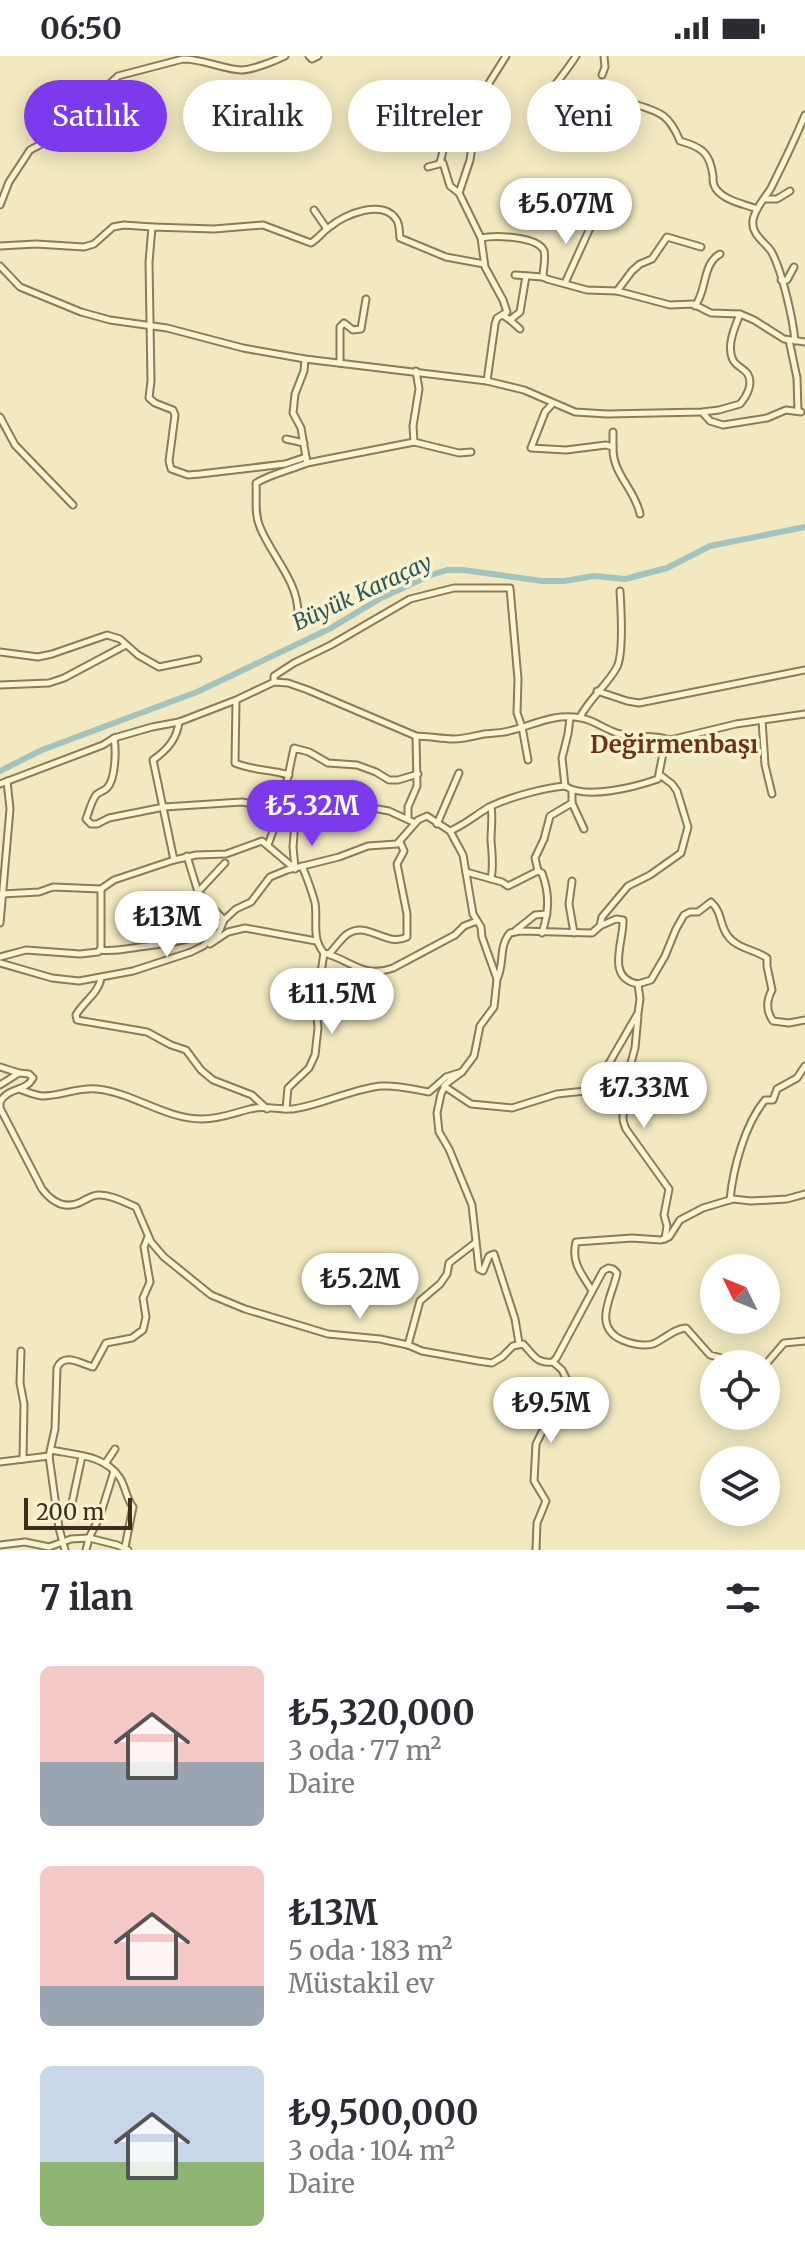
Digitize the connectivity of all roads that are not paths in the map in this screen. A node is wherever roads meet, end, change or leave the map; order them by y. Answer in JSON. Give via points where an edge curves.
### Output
{"nodes":[{"id":1,"x":285,"y":56,"type":"edge"},
{"id":2,"x":309,"y":56,"type":"edge"},
{"id":3,"x":318,"y":56,"type":"edge"},
{"id":4,"x":506,"y":56,"type":"edge"},
{"id":5,"x":576,"y":56,"type":"edge"},
{"id":6,"x":604,"y":56,"type":"edge"},
{"id":7,"x":602,"y":75,"type":"dead end"},
{"id":8,"x":557,"y":80,"type":"edge"},
{"id":9,"x":641,"y":106,"type":"edge"},
{"id":10,"x":805,"y":115,"type":"edge"},
{"id":11,"x":442,"y":152,"type":"edge"},
{"id":12,"x":440,"y":163,"type":"junction"},
{"id":13,"x":428,"y":167,"type":"dead end"},
{"id":14,"x":790,"y":191,"type":"dead end"},
{"id":15,"x":459,"y":193,"type":"junction"},
{"id":16,"x":764,"y":199,"type":"junction"},
{"id":17,"x":0,"y":205,"type":"edge"},
{"id":18,"x":757,"y":209,"type":"junction"},
{"id":19,"x":314,"y":210,"type":"dead end"},
{"id":20,"x":595,"y":217,"type":"dead end"},
{"id":21,"x":152,"y":227,"type":"junction"},
{"id":22,"x":327,"y":229,"type":"junction"},
{"id":23,"x":481,"y":238,"type":"junction"},
{"id":24,"x":0,"y":246,"type":"edge"},
{"id":25,"x":701,"y":247,"type":"dead end"},
{"id":26,"x":720,"y":254,"type":"dead end"},
{"id":27,"x":484,"y":264,"type":"junction"},
{"id":28,"x":0,"y":266,"type":"edge"},
{"id":29,"x":794,"y":267,"type":"dead end"},
{"id":30,"x":515,"y":275,"type":"dead end"},
{"id":31,"x":526,"y":276,"type":"junction"},
{"id":32,"x":543,"y":277,"type":"junction"},
{"id":33,"x":781,"y":280,"type":"junction"},
{"id":34,"x":565,"y":283,"type":"junction"},
{"id":35,"x":617,"y":291,"type":"junction"},
{"id":36,"x":366,"y":299,"type":"dead end"},
{"id":37,"x":695,"y":306,"type":"junction"},
{"id":38,"x":740,"y":314,"type":"junction"},
{"id":39,"x":504,"y":316,"type":"junction"},
{"id":40,"x":510,"y":320,"type":"junction"},
{"id":41,"x":150,"y":325,"type":"junction"},
{"id":42,"x":520,"y":329,"type":"dead end"},
{"id":43,"x":792,"y":341,"type":"junction"},
{"id":44,"x":805,"y":342,"type":"edge"},
{"id":45,"x":305,"y":359,"type":"junction"},
{"id":46,"x":340,"y":363,"type":"junction"},
{"id":47,"x":416,"y":371,"type":"junction"},
{"id":48,"x":487,"y":381,"type":"junction"},
{"id":49,"x":553,"y":403,"type":"junction"},
{"id":50,"x":702,"y":412,"type":"junction"},
{"id":51,"x":0,"y":417,"type":"edge"},
{"id":52,"x":613,"y":432,"type":"dead end"},
{"id":53,"x":286,"y":439,"type":"dead end"},
{"id":54,"x":414,"y":442,"type":"junction"},
{"id":55,"x":304,"y":443,"type":"junction"},
{"id":56,"x":613,"y":447,"type":"junction"},
{"id":57,"x":471,"y":452,"type":"dead end"},
{"id":58,"x":306,"y":460,"type":"junction"},
{"id":59,"x":73,"y":505,"type":"dead end"},
{"id":60,"x":640,"y":514,"type":"dead end"},
{"id":61,"x":620,"y":591,"type":"dead end"},
{"id":62,"x":298,"y":613,"type":"dead end"},
{"id":63,"x":127,"y":645,"type":"junction"},
{"id":64,"x":0,"y":652,"type":"edge"},
{"id":65,"x":198,"y":659,"type":"dead end"},
{"id":66,"x":805,"y":670,"type":"edge"},
{"id":67,"x":274,"y":682,"type":"junction"},
{"id":68,"x":0,"y":685,"type":"edge"},
{"id":69,"x":597,"y":691,"type":"junction"},
{"id":70,"x":236,"y":700,"type":"junction"},
{"id":71,"x":805,"y":714,"type":"edge"},
{"id":72,"x":580,"y":717,"type":"junction"},
{"id":73,"x":570,"y":718,"type":"junction"},
{"id":74,"x":762,"y":720,"type":"junction"},
{"id":75,"x":179,"y":722,"type":"junction"},
{"id":76,"x":522,"y":727,"type":"junction"},
{"id":77,"x":416,"y":736,"type":"junction"},
{"id":78,"x":114,"y":738,"type":"junction"},
{"id":79,"x":670,"y":740,"type":"junction"},
{"id":80,"x":528,"y":760,"type":"dead end"},
{"id":81,"x":459,"y":773,"type":"dead end"},
{"id":82,"x":418,"y":774,"type":"junction"},
{"id":83,"x":289,"y":775,"type":"junction"},
{"id":84,"x":660,"y":775,"type":"junction"},
{"id":85,"x":7,"y":781,"type":"junction"},
{"id":86,"x":0,"y":784,"type":"edge"},
{"id":87,"x":565,"y":786,"type":"junction"},
{"id":88,"x":572,"y":791,"type":"junction"},
{"id":89,"x":772,"y":794,"type":"dead end"},
{"id":90,"x":572,"y":803,"type":"junction"},
{"id":91,"x":164,"y":807,"type":"junction"},
{"id":92,"x":491,"y":807,"type":"junction"},
{"id":93,"x":281,"y":809,"type":"junction"},
{"id":94,"x":296,"y":810,"type":"junction"},
{"id":95,"x":408,"y":818,"type":"junction"},
{"id":96,"x":415,"y":823,"type":"junction"},
{"id":97,"x":437,"y":824,"type":"junction"},
{"id":98,"x":584,"y":829,"type":"dead end"},
{"id":99,"x":450,"y":831,"type":"junction"},
{"id":100,"x":400,"y":842,"type":"junction"},
{"id":101,"x":268,"y":845,"type":"junction"},
{"id":102,"x":187,"y":856,"type":"junction"},
{"id":103,"x":174,"y":860,"type":"junction"},
{"id":104,"x":225,"y":863,"type":"dead end"},
{"id":105,"x":302,"y":866,"type":"junction"},
{"id":106,"x":295,"y":869,"type":"junction"},
{"id":107,"x":538,"y":871,"type":"junction"},
{"id":108,"x":466,"y":872,"type":"junction"},
{"id":109,"x":491,"y":879,"type":"junction"},
{"id":110,"x":572,"y":881,"type":"dead end"},
{"id":111,"x":1,"y":886,"type":"edge"},
{"id":112,"x":101,"y":889,"type":"junction"},
{"id":113,"x":198,"y":892,"type":"junction"},
{"id":114,"x":2,"y":894,"type":"junction"},
{"id":115,"x":547,"y":914,"type":"junction"},
{"id":116,"x":224,"y":920,"type":"junction"},
{"id":117,"x":477,"y":921,"type":"junction"},
{"id":118,"x":0,"y":923,"type":"edge"},
{"id":119,"x":600,"y":926,"type":"junction"},
{"id":120,"x":514,"y":931,"type":"junction"},
{"id":121,"x":542,"y":933,"type":"junction"},
{"id":122,"x":574,"y":933,"type":"junction"},
{"id":123,"x":316,"y":941,"type":"junction"},
{"id":124,"x":203,"y":946,"type":"junction"},
{"id":125,"x":100,"y":950,"type":"junction"},
{"id":126,"x":326,"y":954,"type":"junction"},
{"id":127,"x":0,"y":960,"type":"edge"},
{"id":128,"x":101,"y":978,"type":"junction"},
{"id":129,"x":497,"y":979,"type":"junction"},
{"id":130,"x":638,"y":984,"type":"junction"},
{"id":131,"x":638,"y":1013,"type":"junction"},
{"id":132,"x":805,"y":1020,"type":"edge"},
{"id":133,"x":805,"y":1066,"type":"edge"},
{"id":134,"x":0,"y":1067,"type":"edge"},
{"id":135,"x":462,"y":1072,"type":"junction"},
{"id":136,"x":19,"y":1073,"type":"junction"},
{"id":137,"x":0,"y":1085,"type":"edge"},
{"id":138,"x":444,"y":1086,"type":"junction"},
{"id":139,"x":18,"y":1089,"type":"junction"},
{"id":140,"x":267,"y":1109,"type":"junction"},
{"id":141,"x":286,"y":1109,"type":"junction"},
{"id":142,"x":805,"y":1194,"type":"edge"},
{"id":143,"x":730,"y":1200,"type":"junction"},
{"id":144,"x":148,"y":1237,"type":"junction"},
{"id":145,"x":664,"y":1240,"type":"junction"},
{"id":146,"x":475,"y":1243,"type":"junction"},
{"id":147,"x":592,"y":1290,"type":"junction"},
{"id":148,"x":805,"y":1341,"type":"edge"},
{"id":149,"x":519,"y":1343,"type":"junction"},
{"id":150,"x":408,"y":1345,"type":"junction"},
{"id":151,"x":706,"y":1350,"type":"edge"},
{"id":152,"x":778,"y":1350,"type":"edge"},
{"id":153,"x":21,"y":1351,"type":"dead end"},
{"id":154,"x":553,"y":1362,"type":"junction"},
{"id":155,"x":115,"y":1449,"type":"dead end"},
{"id":156,"x":50,"y":1453,"type":"junction"},
{"id":157,"x":82,"y":1456,"type":"junction"},
{"id":158,"x":23,"y":1459,"type":"junction"},
{"id":159,"x":0,"y":1462,"type":"edge"},
{"id":160,"x":105,"y":1464,"type":"junction"},
{"id":161,"x":114,"y":1471,"type":"junction"},
{"id":162,"x":57,"y":1512,"type":"junction"},
{"id":163,"x":89,"y":1538,"type":"junction"},
{"id":164,"x":62,"y":1541,"type":"junction"},
{"id":165,"x":0,"y":1545,"type":"edge"},
{"id":166,"x":9,"y":1546,"type":"edge"},
{"id":167,"x":116,"y":1547,"type":"edge"},
{"id":168,"x":126,"y":1549,"type":"edge"},
{"id":169,"x":65,"y":1550,"type":"edge"},
{"id":170,"x":86,"y":1550,"type":"edge"},
{"id":171,"x":536,"y":1550,"type":"edge"}],
"edges":[{"from":1,"to":17,"type":"street","via":[[241,70],[183,59],[118,76],[49,140],[30,150]]},
{"from":2,"to":3,"type":"street"},
{"from":4,"to":15,"type":"street","via":[[479,99]]},
{"from":5,"to":8,"type":"street"},
{"from":6,"to":7,"type":"street"},
{"from":9,"to":18,"type":"street","via":[[659,111],[680,141],[701,148],[710,160],[717,190]]},
{"from":10,"to":16,"type":"street"},
{"from":11,"to":12,"type":"street"},
{"from":12,"to":13,"type":"street"},
{"from":12,"to":15,"type":"street"},
{"from":14,"to":16,"type":"street"},
{"from":15,"to":23,"type":"street"},
{"from":16,"to":18,"type":"street"},
{"from":18,"to":33,"type":"street","via":[[754,230],[770,250]]},
{"from":19,"to":22,"type":"street"},
{"from":20,"to":34,"type":"street"},
{"from":21,"to":22,"type":"street","via":[[263,225],[311,243]]},
{"from":21,"to":24,"type":"street","via":[[113,227],[84,247]]},
{"from":21,"to":41,"type":"street"},
{"from":22,"to":27,"type":"street","via":[[360,211],[385,211],[397,219],[400,238],[446,257]]},
{"from":23,"to":27,"type":"street"},
{"from":23,"to":32,"type":"street","via":[[507,237],[542,247]]},
{"from":25,"to":35,"type":"street","via":[[667,237]]},
{"from":26,"to":37,"type":"street","via":[[710,263]]},
{"from":27,"to":39,"type":"street","via":[[503,300]]},
{"from":28,"to":41,"type":"street","via":[[20,287],[81,312]]},
{"from":29,"to":33,"type":"street","via":[[787,280]]},
{"from":30,"to":31,"type":"street"},
{"from":31,"to":32,"type":"street"},
{"from":31,"to":40,"type":"street","via":[[520,312]]},
{"from":32,"to":34,"type":"street"},
{"from":33,"to":43,"type":"street","via":[[793,322]]},
{"from":34,"to":35,"type":"street"},
{"from":35,"to":37,"type":"street"},
{"from":36,"to":46,"type":"street","via":[[361,329],[344,323],[340,327]]},
{"from":37,"to":38,"type":"street","via":[[711,313]]},
{"from":38,"to":43,"type":"street"},
{"from":38,"to":50,"type":"street","via":[[731,356],[748,374],[748,392],[740,404]]},
{"from":39,"to":40,"type":"street"},
{"from":39,"to":48,"type":"street","via":[[495,324]]},
{"from":40,"to":42,"type":"street"},
{"from":41,"to":45,"type":"street"},
{"from":41,"to":58,"type":"street","via":[[149,398],[175,415],[171,469],[188,475]]},
{"from":43,"to":44,"type":"street"},
{"from":43,"to":50,"type":"street","via":[[800,411],[723,425]]},
{"from":45,"to":46,"type":"street"},
{"from":45,"to":55,"type":"street","via":[[293,413]]},
{"from":46,"to":47,"type":"street"},
{"from":47,"to":48,"type":"street"},
{"from":47,"to":54,"type":"street"},
{"from":48,"to":49,"type":"street"},
{"from":49,"to":50,"type":"street","via":[[575,412],[607,414]]},
{"from":49,"to":56,"type":"street","via":[[531,448]]},
{"from":51,"to":59,"type":"street","via":[[15,445]]},
{"from":52,"to":56,"type":"street"},
{"from":53,"to":55,"type":"street"},
{"from":54,"to":57,"type":"street"},
{"from":54,"to":58,"type":"street"},
{"from":55,"to":58,"type":"street"},
{"from":56,"to":60,"type":"street","via":[[614,461]]},
{"from":58,"to":62,"type":"street","via":[[256,483],[258,523],[292,587]]},
{"from":61,"to":69,"type":"street","via":[[618,666]]},
{"from":63,"to":64,"type":"street","via":[[107,635],[38,657]]},
{"from":63,"to":65,"type":"street","via":[[159,667]]},
{"from":63,"to":68,"type":"street","via":[[49,683]]},
{"from":66,"to":69,"type":"street","via":[[639,703]]},
{"from":67,"to":70,"type":"street"},
{"from":67,"to":76,"type":"street","via":[[274,676],[294,663],[410,599],[454,588],[510,588]]},
{"from":67,"to":77,"type":"street","via":[[308,690]]},
{"from":69,"to":72,"type":"street"},
{"from":70,"to":75,"type":"street"},
{"from":70,"to":83,"type":"street","via":[[235,763]]},
{"from":71,"to":74,"type":"street"},
{"from":72,"to":73,"type":"street"},
{"from":72,"to":79,"type":"street","via":[[610,732]]},
{"from":73,"to":76,"type":"street","via":[[537,720]]},
{"from":73,"to":87,"type":"street","via":[[562,758]]},
{"from":74,"to":79,"type":"street"},
{"from":74,"to":89,"type":"street"},
{"from":75,"to":78,"type":"street"},
{"from":75,"to":91,"type":"street","via":[[170,745],[153,760]]},
{"from":76,"to":77,"type":"street","via":[[453,739]]},
{"from":76,"to":80,"type":"street"},
{"from":77,"to":82,"type":"street"},
{"from":78,"to":85,"type":"street"},
{"from":78,"to":91,"type":"street","via":[[117,752],[110,783],[96,795],[88,822]]},
{"from":79,"to":84,"type":"street"},
{"from":81,"to":97,"type":"street"},
{"from":82,"to":83,"type":"street","via":[[389,780],[357,765],[328,763],[299,747],[294,748]]},
{"from":82,"to":95,"type":"street"},
{"from":83,"to":93,"type":"street"},
{"from":84,"to":88,"type":"street","via":[[610,792]]},
{"from":84,"to":119,"type":"street","via":[[677,791],[688,827],[681,853],[628,886]]},
{"from":85,"to":86,"type":"street"},
{"from":85,"to":111,"type":"street","via":[[10,809]]},
{"from":87,"to":88,"type":"street"},
{"from":87,"to":92,"type":"street"},
{"from":88,"to":90,"type":"street"},
{"from":90,"to":98,"type":"street"},
{"from":90,"to":107,"type":"street","via":[[550,816],[535,858]]},
{"from":91,"to":93,"type":"street","via":[[242,802]]},
{"from":91,"to":103,"type":"street"},
{"from":92,"to":99,"type":"street"},
{"from":92,"to":109,"type":"street"},
{"from":93,"to":94,"type":"street"},
{"from":93,"to":101,"type":"street"},
{"from":94,"to":95,"type":"street","via":[[367,807]]},
{"from":94,"to":106,"type":"street"},
{"from":95,"to":96,"type":"street"},
{"from":96,"to":97,"type":"street","via":[[427,816]]},
{"from":96,"to":100,"type":"street"},
{"from":97,"to":99,"type":"street"},
{"from":99,"to":108,"type":"street"},
{"from":100,"to":105,"type":"street"},
{"from":100,"to":126,"type":"street","via":[[404,851],[397,864],[407,937],[394,940],[358,930]]},
{"from":101,"to":102,"type":"street","via":[[262,841],[226,854]]},
{"from":101,"to":106,"type":"street"},
{"from":102,"to":103,"type":"street"},
{"from":102,"to":113,"type":"street"},
{"from":103,"to":112,"type":"street"},
{"from":104,"to":113,"type":"street"},
{"from":105,"to":106,"type":"street"},
{"from":105,"to":123,"type":"street","via":[[315,904]]},
{"from":106,"to":116,"type":"street","via":[[270,877],[251,902]]},
{"from":107,"to":109,"type":"street","via":[[508,886]]},
{"from":107,"to":115,"type":"street","via":[[548,890]]},
{"from":108,"to":109,"type":"street"},
{"from":108,"to":117,"type":"street"},
{"from":110,"to":122,"type":"street"},
{"from":111,"to":114,"type":"street"},
{"from":112,"to":114,"type":"street","via":[[56,887]]},
{"from":112,"to":125,"type":"street"},
{"from":113,"to":116,"type":"street"},
{"from":114,"to":118,"type":"street"},
{"from":115,"to":120,"type":"street","via":[[535,915]]},
{"from":115,"to":121,"type":"street"},
{"from":116,"to":124,"type":"street"},
{"from":116,"to":125,"type":"street","via":[[191,938]]},
{"from":117,"to":126,"type":"street","via":[[384,971],[365,971]]},
{"from":117,"to":129,"type":"street"},
{"from":119,"to":122,"type":"street","via":[[592,933]]},
{"from":119,"to":130,"type":"street","via":[[623,920],[619,965],[624,979]]},
{"from":120,"to":121,"type":"street"},
{"from":120,"to":129,"type":"street","via":[[504,941]]},
{"from":121,"to":122,"type":"street"},
{"from":123,"to":124,"type":"street","via":[[245,928]]},
{"from":123,"to":126,"type":"street"},
{"from":124,"to":128,"type":"street"},
{"from":125,"to":127,"type":"street","via":[[26,950]]},
{"from":126,"to":141,"type":"street","via":[[316,1005],[315,1055],[288,1088]]},
{"from":127,"to":128,"type":"street","via":[[52,978]]},
{"from":128,"to":140,"type":"street","via":[[78,1010],[77,1020],[147,1032],[186,1050],[213,1080],[252,1095]]},
{"from":129,"to":135,"type":"street","via":[[494,1007],[480,1026],[474,1056]]},
{"from":130,"to":131,"type":"street"},
{"from":130,"to":132,"type":"street","via":[[651,980],[684,915],[711,902],[727,936],[767,958],[772,990],[767,1004],[773,1021]]},
{"from":131,"to":138,"type":"street","via":[[604,1072],[585,1091],[512,1108],[471,1104]]},
{"from":131,"to":145,"type":"street","via":[[628,1074],[636,1095],[621,1119],[669,1189]]},
{"from":133,"to":143,"type":"street","via":[[797,1078],[777,1089],[773,1100],[765,1100],[748,1124]]},
{"from":134,"to":136,"type":"street"},
{"from":135,"to":138,"type":"street"},
{"from":135,"to":141,"type":"street","via":[[446,1077],[429,1092],[367,1088]]},
{"from":136,"to":137,"type":"street"},
{"from":136,"to":139,"type":"street","via":[[33,1080]]},
{"from":138,"to":146,"type":"street","via":[[437,1126],[472,1205]]},
{"from":139,"to":140,"type":"street","via":[[46,1096],[101,1090],[196,1119]]},
{"from":139,"to":144,"type":"street","via":[[3,1097],[1,1112],[48,1197],[66,1206],[93,1196],[116,1198],[136,1207]]},
{"from":140,"to":141,"type":"street"},
{"from":142,"to":143,"type":"street"},
{"from":143,"to":145,"type":"street","via":[[686,1216]]},
{"from":144,"to":150,"type":"street","via":[[171,1264],[222,1301],[321,1333]]},
{"from":144,"to":156,"type":"street","via":[[144,1247],[150,1282],[143,1298],[143,1330],[130,1339],[106,1343],[93,1367],[60,1361]]},
{"from":145,"to":147,"type":"street","via":[[576,1242],[578,1271]]},
{"from":146,"to":149,"type":"street","via":[[481,1271],[489,1256],[496,1256]]},
{"from":146,"to":150,"type":"street","via":[[449,1263],[440,1284],[420,1301]]},
{"from":147,"to":151,"type":"street","via":[[603,1271],[617,1273],[606,1314],[616,1337],[645,1346],[686,1328]]},
{"from":147,"to":154,"type":"street"},
{"from":148,"to":152,"type":"street","via":[[784,1343]]},
{"from":149,"to":150,"type":"street","via":[[492,1363]]},
{"from":149,"to":154,"type":"street","via":[[539,1361]]},
{"from":153,"to":158,"type":"street"},
{"from":154,"to":171,"type":"street","via":[[566,1378],[552,1419],[536,1444],[534,1477],[546,1501],[537,1523]]},
{"from":155,"to":160,"type":"street"},
{"from":156,"to":157,"type":"street"},
{"from":156,"to":158,"type":"street"},
{"from":156,"to":162,"type":"street"},
{"from":157,"to":160,"type":"street"},
{"from":157,"to":162,"type":"street","via":[[70,1512]]},
{"from":158,"to":159,"type":"street"},
{"from":160,"to":161,"type":"street"},
{"from":161,"to":163,"type":"street"},
{"from":161,"to":168,"type":"street","via":[[133,1507]]},
{"from":162,"to":164,"type":"street"},
{"from":163,"to":164,"type":"street"},
{"from":163,"to":167,"type":"street"},
{"from":163,"to":170,"type":"street"},
{"from":164,"to":166,"type":"street","via":[[49,1547],[25,1542]]},
{"from":164,"to":169,"type":"street"},
{"from":165,"to":166,"type":"street"},
{"from":167,"to":168,"type":"street"}]}
